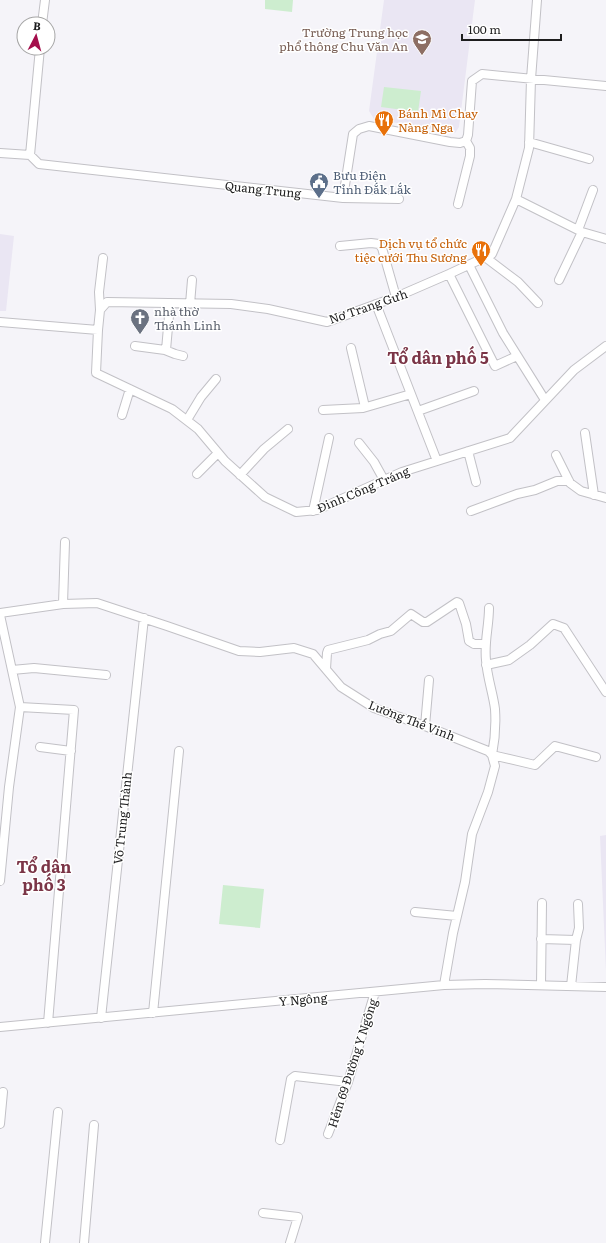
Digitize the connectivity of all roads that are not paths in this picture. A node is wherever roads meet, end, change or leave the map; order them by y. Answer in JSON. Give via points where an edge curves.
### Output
{"nodes":[{"id":1,"x":44,"y":0,"type":"edge"},
{"id":2,"x":537,"y":0,"type":"edge"},
{"id":3,"x":43,"y":16,"type":"edge"},
{"id":4,"x":39,"y":56,"type":"edge"},
{"id":5,"x":532,"y":79,"type":"junction"},
{"id":6,"x":606,"y":86,"type":"edge"},
{"id":7,"x":466,"y":140,"type":"junction"},
{"id":8,"x":529,"y":142,"type":"junction"},
{"id":9,"x":0,"y":153,"type":"edge"},
{"id":10,"x":30,"y":155,"type":"junction"},
{"id":11,"x":589,"y":159,"type":"dead end"},
{"id":12,"x":592,"y":190,"type":"dead end"},
{"id":13,"x":344,"y":198,"type":"junction"},
{"id":14,"x":399,"y":199,"type":"dead end"},
{"id":15,"x":516,"y":199,"type":"junction"},
{"id":16,"x":458,"y":204,"type":"dead end"},
{"id":17,"x":580,"y":231,"type":"junction"},
{"id":18,"x":606,"y":239,"type":"edge"},
{"id":19,"x":340,"y":246,"type":"dead end"},
{"id":20,"x":485,"y":257,"type":"junction"},
{"id":21,"x":103,"y":258,"type":"dead end"},
{"id":22,"x":468,"y":265,"type":"junction"},
{"id":23,"x":449,"y":274,"type":"junction"},
{"id":24,"x":192,"y":280,"type":"dead end"},
{"id":25,"x":559,"y":280,"type":"dead end"},
{"id":26,"x":396,"y":297,"type":"junction"},
{"id":27,"x":538,"y":303,"type":"dead end"},
{"id":28,"x":170,"y":304,"type":"junction"},
{"id":29,"x":190,"y":304,"type":"junction"},
{"id":30,"x":376,"y":304,"type":"junction"},
{"id":31,"x":100,"y":310,"type":"junction"},
{"id":32,"x":0,"y":322,"type":"edge"},
{"id":33,"x":98,"y":330,"type":"junction"},
{"id":34,"x":135,"y":346,"type":"dead end"},
{"id":35,"x":606,"y":346,"type":"edge"},
{"id":36,"x":351,"y":348,"type":"dead end"},
{"id":37,"x":166,"y":350,"type":"junction"},
{"id":38,"x":183,"y":356,"type":"dead end"},
{"id":39,"x":517,"y":356,"type":"junction"},
{"id":40,"x":216,"y":379,"type":"dead end"},
{"id":41,"x":130,"y":389,"type":"junction"},
{"id":42,"x":474,"y":391,"type":"dead end"},
{"id":43,"x":411,"y":394,"type":"junction"},
{"id":44,"x":545,"y":400,"type":"junction"},
{"id":45,"x":365,"y":407,"type":"junction"},
{"id":46,"x":323,"y":410,"type":"dead end"},
{"id":47,"x":418,"y":411,"type":"junction"},
{"id":48,"x":122,"y":416,"type":"dead end"},
{"id":49,"x":187,"y":420,"type":"junction"},
{"id":50,"x":288,"y":428,"type":"dead end"},
{"id":51,"x":585,"y":433,"type":"dead end"},
{"id":52,"x":329,"y":438,"type":"dead end"},
{"id":53,"x":359,"y":443,"type":"dead end"},
{"id":54,"x":468,"y":451,"type":"junction"},
{"id":55,"x":218,"y":453,"type":"junction"},
{"id":56,"x":556,"y":455,"type":"dead end"},
{"id":57,"x":437,"y":461,"type":"junction"},
{"id":58,"x":197,"y":474,"type":"dead end"},
{"id":59,"x":240,"y":475,"type":"junction"},
{"id":60,"x":384,"y":480,"type":"junction"},
{"id":61,"x":569,"y":481,"type":"junction"},
{"id":62,"x":476,"y":482,"type":"dead end"},
{"id":63,"x":594,"y":495,"type":"junction"},
{"id":64,"x":606,"y":498,"type":"edge"},
{"id":65,"x":313,"y":511,"type":"junction"},
{"id":66,"x":471,"y":511,"type":"dead end"},
{"id":67,"x":65,"y":542,"type":"dead end"},
{"id":68,"x":63,"y":604,"type":"junction"},
{"id":69,"x":489,"y":608,"type":"dead end"},
{"id":70,"x":0,"y":614,"type":"edge"},
{"id":71,"x":144,"y":618,"type":"junction"},
{"id":72,"x":485,"y":644,"type":"junction"},
{"id":73,"x":486,"y":665,"type":"junction"},
{"id":74,"x":326,"y":669,"type":"junction"},
{"id":75,"x":12,"y":670,"type":"junction"},
{"id":76,"x":106,"y":675,"type":"dead end"},
{"id":77,"x":429,"y":680,"type":"dead end"},
{"id":78,"x":606,"y":692,"type":"edge"},
{"id":79,"x":20,"y":707,"type":"junction"},
{"id":80,"x":425,"y":726,"type":"junction"},
{"id":81,"x":40,"y":747,"type":"dead end"},
{"id":82,"x":71,"y":751,"type":"junction"},
{"id":83,"x":179,"y":751,"type":"dead end"},
{"id":84,"x":492,"y":755,"type":"junction"},
{"id":85,"x":596,"y":757,"type":"dead end"},
{"id":86,"x":0,"y":786,"type":"edge"},
{"id":87,"x":9,"y":787,"type":"junction"},
{"id":88,"x":2,"y":831,"type":"edge"},
{"id":89,"x":0,"y":880,"type":"edge"},
{"id":90,"x":542,"y":903,"type":"dead end"},
{"id":91,"x":578,"y":904,"type":"dead end"},
{"id":92,"x":415,"y":912,"type":"dead end"},
{"id":93,"x":457,"y":916,"type":"junction"},
{"id":94,"x":541,"y":939,"type":"junction"},
{"id":95,"x":576,"y":940,"type":"junction"},
{"id":96,"x":444,"y":985,"type":"junction"},
{"id":97,"x":541,"y":985,"type":"junction"},
{"id":98,"x":571,"y":986,"type":"junction"},
{"id":99,"x":606,"y":987,"type":"edge"},
{"id":100,"x":375,"y":992,"type":"junction"},
{"id":101,"x":153,"y":1013,"type":"junction"},
{"id":102,"x":101,"y":1018,"type":"junction"},
{"id":103,"x":48,"y":1023,"type":"junction"},
{"id":104,"x":0,"y":1027,"type":"edge"},
{"id":105,"x":348,"y":1082,"type":"junction"},
{"id":106,"x":3,"y":1092,"type":"dead end"},
{"id":107,"x":58,"y":1112,"type":"dead end"},
{"id":108,"x":0,"y":1124,"type":"edge"},
{"id":109,"x":94,"y":1125,"type":"dead end"},
{"id":110,"x":328,"y":1134,"type":"dead end"},
{"id":111,"x":280,"y":1140,"type":"dead end"},
{"id":112,"x":263,"y":1214,"type":"dead end"},
{"id":113,"x":45,"y":1243,"type":"edge"},
{"id":114,"x":84,"y":1243,"type":"edge"},
{"id":115,"x":290,"y":1243,"type":"edge"}],
"edges":[{"from":1,"to":3,"type":"street"},
{"from":2,"to":5,"type":"street","name":"Nơ Trang Gưh"},
{"from":4,"to":10,"type":"street"},
{"from":5,"to":6,"type":"street"},
{"from":5,"to":7,"type":"street","via":[[482,74],[472,81]]},
{"from":5,"to":8,"type":"street","name":"Nơ Trang Gưh"},
{"from":7,"to":13,"type":"street","via":[[460,143],[450,142],[369,126],[359,128],[353,134]]},
{"from":7,"to":16,"type":"street","via":[[470,156]]},
{"from":8,"to":11,"type":"street"},
{"from":8,"to":15,"type":"street","name":"Nơ Trang Gưh"},
{"from":9,"to":10,"type":"street","name":"Quang Trung"},
{"from":10,"to":13,"type":"street","name":"Quang Trung","via":[[39,164]]},
{"from":12,"to":17,"type":"street"},
{"from":13,"to":14,"type":"street","name":"Quang Trung"},
{"from":15,"to":17,"type":"street"},
{"from":15,"to":20,"type":"street","name":"Nơ Trang Gưh","via":[[492,254]]},
{"from":17,"to":18,"type":"street"},
{"from":17,"to":25,"type":"street"},
{"from":19,"to":26,"type":"street","via":[[379,244]]},
{"from":20,"to":22,"type":"street","name":"Nơ Trang Gưh"},
{"from":20,"to":27,"type":"street","via":[[518,282]]},
{"from":21,"to":31,"type":"street","via":[[99,292]]},
{"from":22,"to":23,"type":"street","name":"Nơ Trang Gưh"},
{"from":22,"to":39,"type":"street"},
{"from":23,"to":26,"type":"street","name":"Nơ Trang Gưh"},
{"from":23,"to":39,"type":"street","via":[[495,366]]},
{"from":24,"to":29,"type":"street"},
{"from":26,"to":30,"type":"street","name":"Nơ Trang Gưh"},
{"from":28,"to":29,"type":"street","name":"Nơ Trang Gưh"},
{"from":28,"to":31,"type":"street","name":"Nơ Trang Gưh","via":[[107,302]]},
{"from":28,"to":37,"type":"street"},
{"from":29,"to":30,"type":"street","name":"Nơ Trang Gưh","via":[[231,304],[327,322]]},
{"from":30,"to":43,"type":"street"},
{"from":31,"to":33,"type":"street"},
{"from":32,"to":33,"type":"street"},
{"from":33,"to":41,"type":"street","name":"Đinh Công Tráng","via":[[96,372]]},
{"from":34,"to":37,"type":"street"},
{"from":35,"to":44,"type":"street","name":"Đinh Công Tráng","via":[[574,370]]},
{"from":36,"to":45,"type":"street"},
{"from":37,"to":38,"type":"street"},
{"from":39,"to":44,"type":"street"},
{"from":40,"to":49,"type":"street"},
{"from":41,"to":48,"type":"street"},
{"from":41,"to":49,"type":"street","name":"Đinh Công Tráng","via":[[172,409]]},
{"from":42,"to":47,"type":"street"},
{"from":43,"to":45,"type":"street"},
{"from":43,"to":47,"type":"street"},
{"from":44,"to":54,"type":"street","name":"Đinh Công Tráng","via":[[510,438]]},
{"from":45,"to":46,"type":"street"},
{"from":47,"to":57,"type":"street"},
{"from":49,"to":55,"type":"street","name":"Đinh Công Tráng"},
{"from":50,"to":59,"type":"street"},
{"from":51,"to":63,"type":"street"},
{"from":52,"to":65,"type":"street"},
{"from":53,"to":60,"type":"street"},
{"from":54,"to":57,"type":"street","name":"Đinh Công Tráng"},
{"from":54,"to":62,"type":"street"},
{"from":55,"to":58,"type":"street"},
{"from":55,"to":59,"type":"street","name":"Đinh Công Tráng"},
{"from":56,"to":61,"type":"street"},
{"from":57,"to":60,"type":"street","name":"Đinh Công Tráng"},
{"from":59,"to":65,"type":"street","name":"Đinh Công Tráng","via":[[265,497],[296,512]]},
{"from":60,"to":65,"type":"street","name":"Đinh Công Tráng"},
{"from":61,"to":63,"type":"street"},
{"from":61,"to":66,"type":"street","via":[[556,481]]},
{"from":63,"to":64,"type":"street"},
{"from":67,"to":68,"type":"street"},
{"from":68,"to":70,"type":"street","name":"Lương Thế Vinh"},
{"from":68,"to":71,"type":"street","name":"Lương Thế Vinh","via":[[97,603]]},
{"from":69,"to":72,"type":"street"},
{"from":70,"to":75,"type":"street"},
{"from":71,"to":74,"type":"street","name":"Lương Thế Vinh","via":[[239,651],[260,652],[294,648],[313,654]]},
{"from":71,"to":102,"type":"street","name":"Võ Trung Thành"},
{"from":72,"to":73,"type":"street"},
{"from":72,"to":74,"type":"street","via":[[474,644],[469,641],[461,608],[457,602],[427,622],[412,614],[391,631],[328,650]]},
{"from":73,"to":78,"type":"street","via":[[509,660],[553,624],[564,628]]},
{"from":73,"to":84,"type":"street","via":[[495,709],[495,743]]},
{"from":74,"to":80,"type":"street","name":"Lương Thế Vinh","via":[[341,687],[374,708]]},
{"from":75,"to":76,"type":"street","via":[[34,668]]},
{"from":75,"to":79,"type":"street"},
{"from":77,"to":80,"type":"street"},
{"from":79,"to":82,"type":"street","via":[[74,710]]},
{"from":79,"to":87,"type":"street"},
{"from":80,"to":84,"type":"street","name":"Lương Thế Vinh","via":[[483,748]]},
{"from":81,"to":82,"type":"street"},
{"from":82,"to":103,"type":"street"},
{"from":83,"to":101,"type":"street"},
{"from":84,"to":85,"type":"street","name":"Lương Thế Vinh","via":[[535,765],[555,746]]},
{"from":84,"to":93,"type":"street","via":[[495,766],[472,834]]},
{"from":86,"to":87,"type":"street"},
{"from":87,"to":88,"type":"street"},
{"from":88,"to":89,"type":"street"},
{"from":90,"to":94,"type":"street"},
{"from":91,"to":95,"type":"street"},
{"from":92,"to":93,"type":"street"},
{"from":93,"to":96,"type":"street"},
{"from":94,"to":95,"type":"street"},
{"from":94,"to":97,"type":"street"},
{"from":95,"to":98,"type":"street"},
{"from":96,"to":97,"type":"street","name":"Y Ngông"},
{"from":96,"to":100,"type":"street","name":"Y Ngông"},
{"from":97,"to":98,"type":"street","name":"Y Ngông"},
{"from":98,"to":99,"type":"street","name":"Y Ngông"},
{"from":100,"to":101,"type":"street","name":"Y Ngông"},
{"from":100,"to":105,"type":"street","name":"Hẻm 69 Đường Y Ngông"},
{"from":101,"to":102,"type":"street","name":"Y Ngông"},
{"from":102,"to":103,"type":"street","name":"Y Ngông"},
{"from":103,"to":104,"type":"street","name":"Y Ngông"},
{"from":105,"to":110,"type":"street","name":"Hẻm 69 Đường Y Ngông"},
{"from":105,"to":111,"type":"street","via":[[295,1076],[291,1079]]},
{"from":106,"to":108,"type":"street"},
{"from":107,"to":113,"type":"street"},
{"from":109,"to":114,"type":"street"},
{"from":112,"to":115,"type":"street","via":[[298,1217]]}]}
